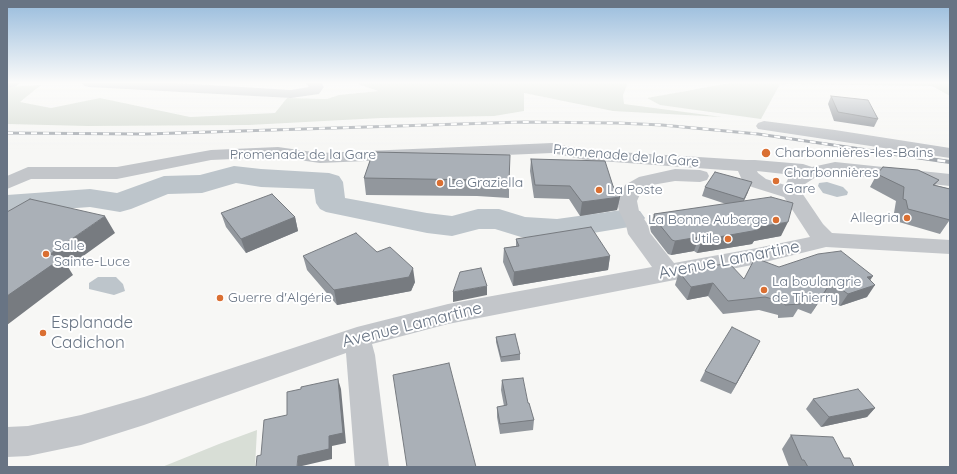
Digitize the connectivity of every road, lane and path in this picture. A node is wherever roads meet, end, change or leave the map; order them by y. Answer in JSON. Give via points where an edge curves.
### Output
{"nodes":[{"id":1,"x":764,"y":126,"type":"dead end"},
{"id":2,"x":950,"y":153,"type":"edge"},
{"id":3,"x":748,"y":172,"type":"junction"},
{"id":4,"x":810,"y":173,"type":"junction"},
{"id":5,"x":950,"y":180,"type":"edge"},
{"id":6,"x":7,"y":183,"type":"edge"},
{"id":7,"x":792,"y":193,"type":"junction"},
{"id":8,"x":826,"y":240,"type":"junction"},
{"id":9,"x":950,"y":248,"type":"edge"},
{"id":10,"x":669,"y":273,"type":"junction"},
{"id":11,"x":357,"y":338,"type":"junction"},
{"id":12,"x":7,"y":442,"type":"edge"},
{"id":13,"x":372,"y":467,"type":"edge"}],
"edges":[{"from":1,"to":2,"type":"street"},
{"from":3,"to":4,"type":"street","via":[[755,165]]},
{"from":3,"to":6,"type":"street","name":"Promenade de la Gare","via":[[720,163],[586,155],[552,148],[320,158],[278,152],[211,155],[117,173],[28,173]]},
{"from":3,"to":7,"type":"street","via":[[759,183]]},
{"from":3,"to":10,"type":"street","via":[[675,175],[646,181],[632,189],[627,201],[628,211],[637,224],[639,234]]},
{"from":4,"to":5,"type":"street","via":[[836,168]]},
{"from":4,"to":7,"type":"street","via":[[796,181]]},
{"from":7,"to":8,"type":"street","via":[[815,229]]},
{"from":8,"to":9,"type":"street","name":"Avenue Lamartine"},
{"from":8,"to":10,"type":"street","name":"Avenue Lamartine"},
{"from":10,"to":11,"type":"street","name":"Avenue Lamartine","via":[[448,314]]},
{"from":11,"to":12,"type":"street","name":"Avenue Lamartine","via":[[81,430],[28,441]]},
{"from":11,"to":13,"type":"street","via":[[361,355]]}]}
